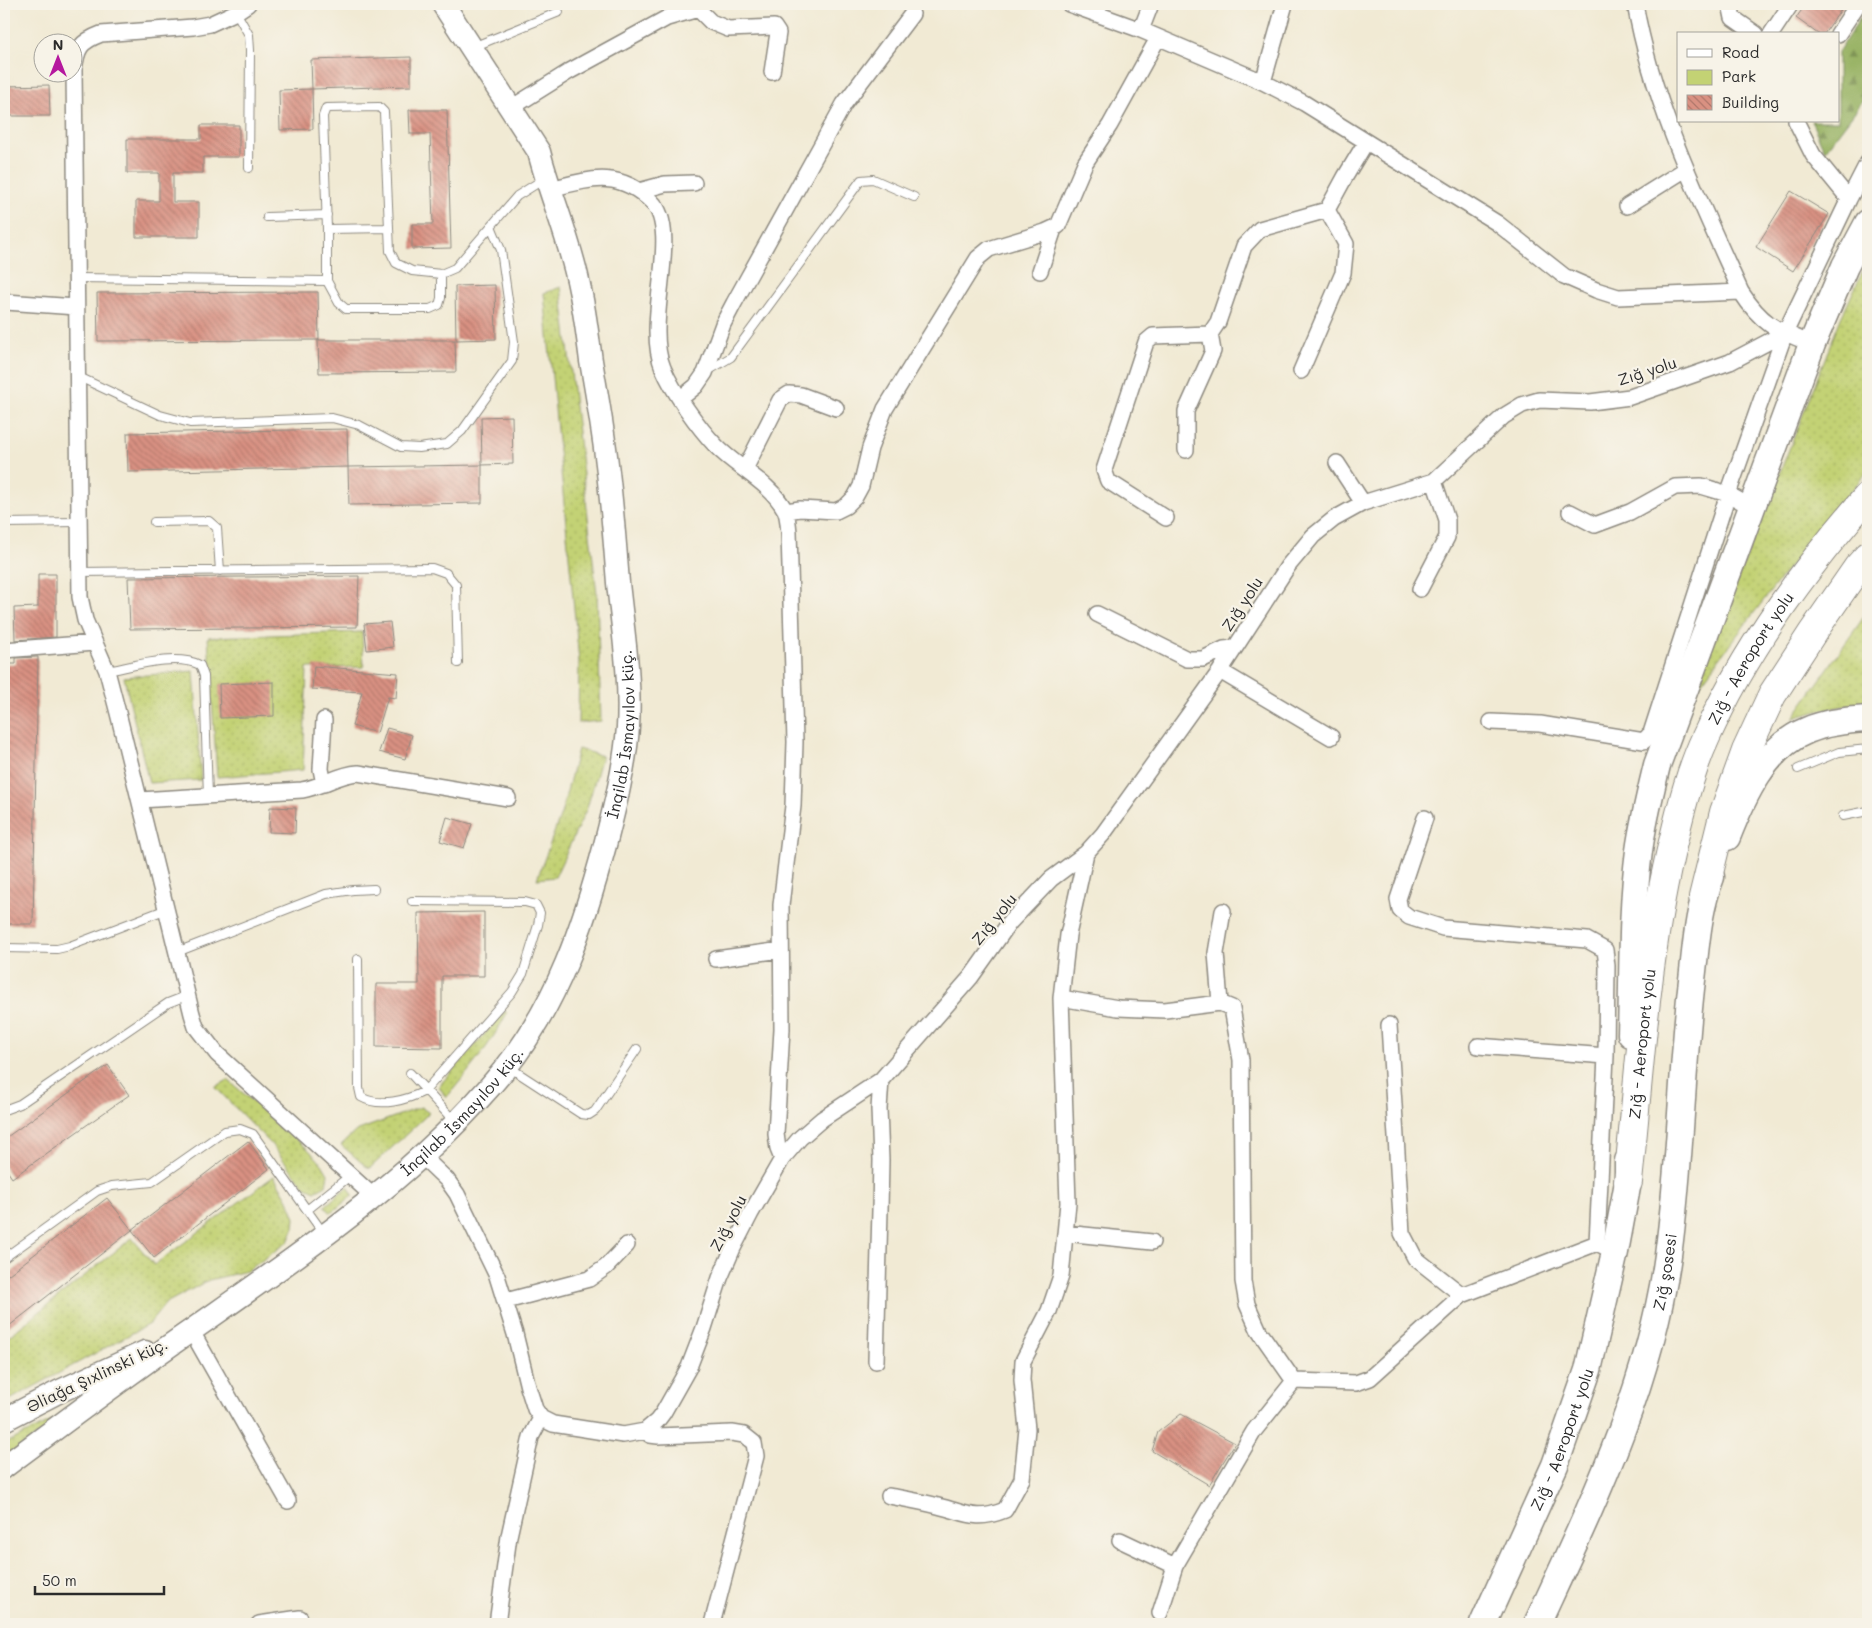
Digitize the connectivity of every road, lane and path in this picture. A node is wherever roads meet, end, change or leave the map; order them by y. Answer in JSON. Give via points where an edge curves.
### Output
{"nodes":[{"id":1,"x":443,"y":4,"type":"edge"},
{"id":2,"x":1069,"y":4,"type":"edge"},
{"id":3,"x":1151,"y":4,"type":"edge"},
{"id":4,"x":1285,"y":4,"type":"edge"},
{"id":5,"x":1635,"y":4,"type":"edge"},
{"id":6,"x":1730,"y":4,"type":"edge"},
{"id":7,"x":1791,"y":4,"type":"edge"},
{"id":8,"x":1858,"y":4,"type":"edge"},
{"id":9,"x":698,"y":6,"type":"edge"},
{"id":10,"x":242,"y":8,"type":"edge"},
{"id":11,"x":559,"y":12,"type":"dead end"},
{"id":12,"x":912,"y":14,"type":"dead end"},
{"id":13,"x":1141,"y":30,"type":"junction"},
{"id":14,"x":1753,"y":32,"type":"edge"},
{"id":15,"x":1772,"y":32,"type":"edge"},
{"id":16,"x":1839,"y":32,"type":"edge"},
{"id":17,"x":1158,"y":38,"type":"junction"},
{"id":18,"x":471,"y":48,"type":"junction"},
{"id":19,"x":772,"y":72,"type":"dead end"},
{"id":20,"x":1263,"y":82,"type":"junction"},
{"id":21,"x":511,"y":108,"type":"junction"},
{"id":22,"x":1796,"y":122,"type":"edge"},
{"id":23,"x":1366,"y":142,"type":"junction"},
{"id":24,"x":1868,"y":162,"type":"edge"},
{"id":25,"x":249,"y":168,"type":"dead end"},
{"id":26,"x":1686,"y":169,"type":"junction"},
{"id":27,"x":548,"y":183,"type":"junction"},
{"id":28,"x":694,"y":183,"type":"dead end"},
{"id":29,"x":639,"y":191,"type":"junction"},
{"id":30,"x":914,"y":197,"type":"dead end"},
{"id":31,"x":1849,"y":199,"type":"junction"},
{"id":32,"x":1627,"y":206,"type":"dead end"},
{"id":33,"x":1328,"y":210,"type":"junction"},
{"id":34,"x":327,"y":216,"type":"junction"},
{"id":35,"x":267,"y":217,"type":"dead end"},
{"id":36,"x":1868,"y":223,"type":"edge"},
{"id":37,"x":491,"y":226,"type":"junction"},
{"id":38,"x":389,"y":228,"type":"junction"},
{"id":39,"x":327,"y":229,"type":"junction"},
{"id":40,"x":1054,"y":229,"type":"junction"},
{"id":41,"x":1040,"y":271,"type":"dead end"},
{"id":42,"x":441,"y":274,"type":"junction"},
{"id":43,"x":76,"y":278,"type":"junction"},
{"id":44,"x":327,"y":281,"type":"junction"},
{"id":45,"x":1740,"y":292,"type":"junction"},
{"id":46,"x":4,"y":299,"type":"edge"},
{"id":47,"x":76,"y":307,"type":"junction"},
{"id":48,"x":1785,"y":333,"type":"junction"},
{"id":49,"x":1210,"y":334,"type":"junction"},
{"id":50,"x":1812,"y":344,"type":"junction"},
{"id":51,"x":1301,"y":371,"type":"dead end"},
{"id":52,"x":705,"y":373,"type":"junction"},
{"id":53,"x":77,"y":376,"type":"junction"},
{"id":54,"x":680,"y":399,"type":"junction"},
{"id":55,"x":836,"y":408,"type":"dead end"},
{"id":56,"x":1186,"y":450,"type":"dead end"},
{"id":57,"x":1337,"y":463,"type":"dead end"},
{"id":58,"x":745,"y":469,"type":"junction"},
{"id":59,"x":1434,"y":481,"type":"junction"},
{"id":60,"x":1728,"y":494,"type":"junction"},
{"id":61,"x":1868,"y":496,"type":"edge"},
{"id":62,"x":1363,"y":503,"type":"junction"},
{"id":63,"x":1752,"y":507,"type":"junction"},
{"id":64,"x":786,"y":511,"type":"junction"},
{"id":65,"x":1570,"y":512,"type":"dead end"},
{"id":66,"x":1166,"y":518,"type":"dead end"},
{"id":67,"x":78,"y":522,"type":"junction"},
{"id":68,"x":154,"y":522,"type":"dead end"},
{"id":69,"x":4,"y":524,"type":"edge"},
{"id":70,"x":1868,"y":556,"type":"edge"},
{"id":71,"x":220,"y":571,"type":"junction"},
{"id":72,"x":79,"y":572,"type":"junction"},
{"id":73,"x":1420,"y":589,"type":"dead end"},
{"id":74,"x":1097,"y":614,"type":"dead end"},
{"id":75,"x":94,"y":643,"type":"junction"},
{"id":76,"x":1234,"y":648,"type":"junction"},
{"id":77,"x":4,"y":650,"type":"edge"},
{"id":78,"x":458,"y":664,"type":"dead end"},
{"id":79,"x":107,"y":671,"type":"junction"},
{"id":80,"x":1220,"y":671,"type":"junction"},
{"id":81,"x":1868,"y":719,"type":"edge"},
{"id":82,"x":324,"y":720,"type":"dead end"},
{"id":83,"x":1491,"y":722,"type":"dead end"},
{"id":84,"x":1330,"y":737,"type":"dead end"},
{"id":85,"x":1868,"y":748,"type":"edge"},
{"id":86,"x":1798,"y":769,"type":"dead end"},
{"id":87,"x":324,"y":784,"type":"junction"},
{"id":88,"x":208,"y":796,"type":"junction"},
{"id":89,"x":508,"y":798,"type":"dead end"},
{"id":90,"x":140,"y":800,"type":"junction"},
{"id":91,"x":1868,"y":811,"type":"edge"},
{"id":92,"x":1843,"y":816,"type":"dead end"},
{"id":93,"x":1426,"y":818,"type":"dead end"},
{"id":94,"x":1086,"y":854,"type":"junction"},
{"id":95,"x":374,"y":889,"type":"dead end"},
{"id":96,"x":1703,"y":897,"type":"junction"},
{"id":97,"x":412,"y":901,"type":"dead end"},
{"id":98,"x":167,"y":909,"type":"junction"},
{"id":99,"x":1223,"y":911,"type":"dead end"},
{"id":100,"x":4,"y":948,"type":"edge"},
{"id":101,"x":781,"y":950,"type":"junction"},
{"id":102,"x":177,"y":952,"type":"junction"},
{"id":103,"x":716,"y":958,"type":"dead end"},
{"id":104,"x":358,"y":959,"type":"dead end"},
{"id":105,"x":186,"y":996,"type":"junction"},
{"id":106,"x":1061,"y":998,"type":"junction"},
{"id":107,"x":1220,"y":1003,"type":"junction"},
{"id":108,"x":1389,"y":1025,"type":"dead end"},
{"id":109,"x":1478,"y":1046,"type":"dead end"},
{"id":110,"x":636,"y":1049,"type":"dead end"},
{"id":111,"x":1606,"y":1056,"type":"junction"},
{"id":112,"x":507,"y":1066,"type":"junction"},
{"id":113,"x":410,"y":1073,"type":"dead end"},
{"id":114,"x":881,"y":1080,"type":"junction"},
{"id":115,"x":425,"y":1091,"type":"junction"},
{"id":116,"x":4,"y":1110,"type":"edge"},
{"id":117,"x":456,"y":1123,"type":"junction"},
{"id":118,"x":422,"y":1156,"type":"junction"},
{"id":119,"x":782,"y":1159,"type":"junction"},
{"id":120,"x":351,"y":1175,"type":"junction"},
{"id":121,"x":1628,"y":1182,"type":"junction"},
{"id":122,"x":374,"y":1197,"type":"junction"},
{"id":123,"x":307,"y":1210,"type":"junction"},
{"id":124,"x":1065,"y":1233,"type":"junction"},
{"id":125,"x":325,"y":1236,"type":"junction"},
{"id":126,"x":1152,"y":1242,"type":"dead end"},
{"id":127,"x":627,"y":1245,"type":"dead end"},
{"id":128,"x":1606,"y":1248,"type":"junction"},
{"id":129,"x":4,"y":1258,"type":"edge"},
{"id":130,"x":1462,"y":1296,"type":"junction"},
{"id":131,"x":506,"y":1301,"type":"junction"},
{"id":132,"x":191,"y":1330,"type":"junction"},
{"id":133,"x":876,"y":1361,"type":"dead end"},
{"id":134,"x":1294,"y":1381,"type":"junction"},
{"id":135,"x":541,"y":1418,"type":"junction"},
{"id":136,"x":4,"y":1420,"type":"edge"},
{"id":137,"x":645,"y":1431,"type":"junction"},
{"id":138,"x":4,"y":1467,"type":"edge"},
{"id":139,"x":889,"y":1496,"type":"dead end"},
{"id":140,"x":288,"y":1501,"type":"dead end"},
{"id":141,"x":1120,"y":1540,"type":"dead end"},
{"id":142,"x":1175,"y":1566,"type":"junction"},
{"id":143,"x":1160,"y":1613,"type":"dead end"},
{"id":144,"x":300,"y":1618,"type":"dead end"},
{"id":145,"x":259,"y":1624,"type":"edge"},
{"id":146,"x":497,"y":1624,"type":"edge"},
{"id":147,"x":712,"y":1624,"type":"edge"},
{"id":148,"x":1483,"y":1624,"type":"edge"},
{"id":149,"x":1537,"y":1624,"type":"edge"}],
"edges":[{"from":1,"to":18,"type":"main road","name":"İnqilab İsmayılov küç."},
{"from":2,"to":13,"type":"street"},
{"from":3,"to":13,"type":"street"},
{"from":4,"to":20,"type":"street"},
{"from":5,"to":26,"type":"street","via":[[1652,76]]},
{"from":6,"to":14,"type":"street","via":[[1733,18]]},
{"from":7,"to":15,"type":"street"},
{"from":8,"to":16,"type":"street"},
{"from":9,"to":19,"type":"street","via":[[711,22],[728,29],[774,27],[778,34]]},
{"from":9,"to":21,"type":"street","via":[[668,18],[570,71]]},
{"from":10,"to":25,"type":"lane","via":[[250,50]]},
{"from":10,"to":43,"type":"street","via":[[210,24],[101,34],[88,40],[76,52]]},
{"from":11,"to":18,"type":"lane"},
{"from":12,"to":52,"type":"street","via":[[844,104],[723,324]]},
{"from":13,"to":17,"type":"street"},
{"from":17,"to":20,"type":"street"},
{"from":17,"to":40,"type":"street","via":[[1110,126],[1085,163]]},
{"from":18,"to":21,"type":"main road","name":"İnqilab İsmayılov küç."},
{"from":20,"to":23,"type":"street"},
{"from":21,"to":27,"type":"main road","name":"İnqilab İsmayılov küç.","via":[[538,152]]},
{"from":22,"to":31,"type":"street","via":[[1813,155]]},
{"from":23,"to":33,"type":"street"},
{"from":23,"to":45,"type":"street","via":[[1496,223],[1564,276],[1596,290],[1618,297]]},
{"from":24,"to":31,"type":"street"},
{"from":26,"to":32,"type":"street"},
{"from":26,"to":45,"type":"street"},
{"from":27,"to":29,"type":"street","via":[[611,180],[624,182]]},
{"from":27,"to":37,"type":"lane","via":[[532,185],[517,196]]},
{"from":27,"to":112,"type":"main road","name":"İnqilab İsmayılov küç.","via":[[580,288],[607,465],[628,723],[618,794],[574,947],[534,1026]]},
{"from":28,"to":29,"type":"street","via":[[665,184]]},
{"from":29,"to":54,"type":"street","via":[[654,204],[661,218],[664,237],[657,348],[662,366]]},
{"from":30,"to":52,"type":"lane","via":[[873,179],[861,180],[731,357]]},
{"from":31,"to":48,"type":"street"},
{"from":33,"to":49,"type":"street","via":[[1260,229],[1244,246],[1218,322]]},
{"from":33,"to":51,"type":"street","via":[[1346,244],[1343,273]]},
{"from":34,"to":35,"type":"lane"},
{"from":34,"to":38,"type":"lane","via":[[323,116],[326,108],[379,107],[384,112]]},
{"from":34,"to":39,"type":"lane"},
{"from":36,"to":50,"type":"highway","via":[[1845,266]]},
{"from":37,"to":42,"type":"lane","via":[[455,268]]},
{"from":37,"to":53,"type":"lane","via":[[501,250],[514,342],[512,361],[462,431],[448,444],[401,447],[359,425],[332,418],[190,423],[160,415]]},
{"from":38,"to":39,"type":"lane"},
{"from":38,"to":42,"type":"lane","via":[[390,250],[396,263],[412,271]]},
{"from":39,"to":44,"type":"lane"},
{"from":40,"to":41,"type":"street"},
{"from":40,"to":64,"type":"street","via":[[989,249],[978,258],[885,409],[870,448],[861,486],[851,502],[836,510],[800,508]]},
{"from":42,"to":44,"type":"lane","via":[[441,298],[438,306],[430,309],[346,310]]},
{"from":43,"to":44,"type":"lane"},
{"from":43,"to":47,"type":"street"},
{"from":45,"to":48,"type":"street","via":[[1764,322]]},
{"from":46,"to":47,"type":"street","via":[[6,302]]},
{"from":47,"to":53,"type":"street"},
{"from":48,"to":50,"type":"street"},
{"from":48,"to":59,"type":"street","name":"Zığ yolu","via":[[1730,362],[1630,397],[1590,402],[1539,400],[1522,405],[1504,416]]},
{"from":48,"to":60,"type":"street"},
{"from":49,"to":56,"type":"street","via":[[1213,351],[1186,411]]},
{"from":49,"to":66,"type":"street","via":[[1153,336],[1146,342],[1104,470],[1108,482]]},
{"from":50,"to":63,"type":"highway"},
{"from":52,"to":54,"type":"street","via":[[696,386]]},
{"from":53,"to":67,"type":"street"},
{"from":54,"to":58,"type":"street","via":[[716,446]]},
{"from":55,"to":58,"type":"street","via":[[801,395],[789,394],[780,400]]},
{"from":57,"to":62,"type":"street"},
{"from":58,"to":64,"type":"street"},
{"from":59,"to":62,"type":"street","name":"Zığ yolu"},
{"from":59,"to":73,"type":"street","via":[[1447,520],[1447,537]]},
{"from":60,"to":63,"type":"street"},
{"from":60,"to":65,"type":"street","via":[[1701,486],[1675,487],[1630,512],[1595,525]]},
{"from":60,"to":83,"type":"street","via":[[1651,733],[1644,741],[1540,724]]},
{"from":61,"to":121,"type":"highway","name":"Zığ - Aeroport yolu","via":[[1827,543],[1779,608],[1735,678],[1705,738],[1683,800],[1662,886]]},
{"from":62,"to":76,"type":"street","name":"Zığ yolu","via":[[1334,519],[1313,536],[1288,566]]},
{"from":63,"to":121,"type":"highway","via":[[1657,765],[1645,813],[1635,903]]},
{"from":64,"to":101,"type":"street","via":[[795,742],[793,806],[781,905]]},
{"from":67,"to":69,"type":"lane"},
{"from":67,"to":72,"type":"street"},
{"from":68,"to":71,"type":"lane","via":[[209,520],[217,528]]},
{"from":70,"to":96,"type":"highway","via":[[1772,695],[1724,812]]},
{"from":71,"to":72,"type":"lane"},
{"from":71,"to":78,"type":"lane","via":[[432,568],[446,573],[456,585]]},
{"from":72,"to":75,"type":"street","via":[[80,597]]},
{"from":74,"to":76,"type":"street","via":[[1187,660],[1203,660],[1224,649]]},
{"from":75,"to":77,"type":"street"},
{"from":75,"to":79,"type":"street"},
{"from":76,"to":80,"type":"street","name":"Zığ yolu"},
{"from":79,"to":88,"type":"lane","via":[[159,661],[192,661],[200,665],[204,676]]},
{"from":79,"to":90,"type":"street"},
{"from":80,"to":84,"type":"street"},
{"from":80,"to":94,"type":"street","name":"Zığ yolu","via":[[1104,834]]},
{"from":81,"to":96,"type":"highway","name":"Zığ şosesi","via":[[1840,721],[1808,730],[1792,738],[1769,758],[1736,813]]},
{"from":82,"to":87,"type":"street","via":[[321,769]]},
{"from":85,"to":86,"type":"lane","via":[[1839,752]]},
{"from":87,"to":88,"type":"street","via":[[302,790]]},
{"from":87,"to":89,"type":"street","via":[[349,773],[358,773]]},
{"from":88,"to":90,"type":"street"},
{"from":90,"to":98,"type":"street"},
{"from":91,"to":92,"type":"lane"},
{"from":93,"to":111,"type":"street","via":[[1398,899],[1400,910],[1409,917],[1443,928],[1587,940],[1605,950]]},
{"from":94,"to":106,"type":"street","via":[[1068,935]]},
{"from":94,"to":114,"type":"street","name":"Zığ yolu","via":[[1051,879],[1010,922],[971,977]]},
{"from":95,"to":102,"type":"lane","via":[[326,894]]},
{"from":96,"to":149,"type":"highway","name":"Zığ şosesi","via":[[1688,1006],[1676,1199],[1657,1317],[1641,1378],[1604,1480]]},
{"from":97,"to":115,"type":"lane","via":[[525,902],[536,905],[540,913],[523,974],[516,986]]},
{"from":98,"to":100,"type":"lane","via":[[64,948]]},
{"from":98,"to":102,"type":"street"},
{"from":99,"to":107,"type":"street","via":[[1216,953]]},
{"from":101,"to":103,"type":"street"},
{"from":101,"to":119,"type":"street","via":[[782,1029],[776,1134]]},
{"from":102,"to":105,"type":"street"},
{"from":104,"to":115,"type":"lane","via":[[361,1097],[371,1103],[388,1102],[412,1098]]},
{"from":105,"to":116,"type":"lane","via":[[168,1003],[20,1104]]},
{"from":105,"to":120,"type":"street","via":[[196,1027],[207,1043]]},
{"from":106,"to":107,"type":"street","via":[[1118,1008],[1165,1010]]},
{"from":106,"to":124,"type":"street","via":[[1068,1203]]},
{"from":107,"to":134,"type":"street","via":[[1232,1008],[1241,1060],[1243,1281],[1247,1304],[1259,1331]]},
{"from":108,"to":130,"type":"street","via":[[1402,1232],[1415,1258]]},
{"from":109,"to":111,"type":"street"},
{"from":110,"to":112,"type":"lane","via":[[595,1112],[589,1115],[581,1114]]},
{"from":111,"to":128,"type":"street"},
{"from":112,"to":117,"type":"main road","name":"İnqilab İsmayılov küç."},
{"from":113,"to":115,"type":"lane"},
{"from":114,"to":119,"type":"street","name":"Zığ yolu","via":[[822,1119]]},
{"from":114,"to":133,"type":"street"},
{"from":115,"to":117,"type":"lane"},
{"from":117,"to":118,"type":"main road","name":"İnqilab İsmayılov küç."},
{"from":118,"to":122,"type":"main road","name":"İnqilab İsmayılov küç."},
{"from":118,"to":131,"type":"street","via":[[447,1180],[461,1202]]},
{"from":119,"to":137,"type":"street","name":"Zığ yolu","via":[[733,1248],[689,1367],[663,1413]]},
{"from":120,"to":122,"type":"street"},
{"from":120,"to":123,"type":"lane"},
{"from":121,"to":128,"type":"highway","name":"Zığ - Aeroport yolu"},
{"from":122,"to":125,"type":"main road","name":"İnqilab İsmayılov küç."},
{"from":123,"to":125,"type":"lane"},
{"from":123,"to":129,"type":"lane","via":[[253,1134],[240,1128],[225,1130],[152,1182],[112,1186],[97,1191]]},
{"from":124,"to":126,"type":"street"},
{"from":124,"to":139,"type":"street","via":[[1061,1276],[1049,1311],[1023,1361],[1026,1429],[1022,1479],[1005,1510],[992,1515],[968,1516]]},
{"from":125,"to":132,"type":"main road","name":"İnqilab İsmayılov küç."},
{"from":127,"to":131,"type":"street","via":[[589,1279]]},
{"from":128,"to":130,"type":"street"},
{"from":128,"to":148,"type":"highway","name":"Zığ - Aeroport yolu","via":[[1588,1370],[1555,1466]]},
{"from":130,"to":134,"type":"street","via":[[1370,1378],[1356,1383]]},
{"from":131,"to":135,"type":"street","via":[[528,1387]]},
{"from":132,"to":136,"type":"main road","name":"Əliağa Şıxlinski küç."},
{"from":132,"to":138,"type":"main road"},
{"from":132,"to":140,"type":"street"},
{"from":134,"to":142,"type":"street","via":[[1254,1431]]},
{"from":135,"to":137,"type":"street","via":[[553,1424],[623,1435]]},
{"from":135,"to":146,"type":"street","via":[[531,1437],[509,1536]]},
{"from":137,"to":147,"type":"street","via":[[658,1436],[732,1433],[744,1435],[754,1443],[756,1456]]},
{"from":141,"to":142,"type":"street"},
{"from":142,"to":143,"type":"street"},
{"from":144,"to":145,"type":"street"}]}
